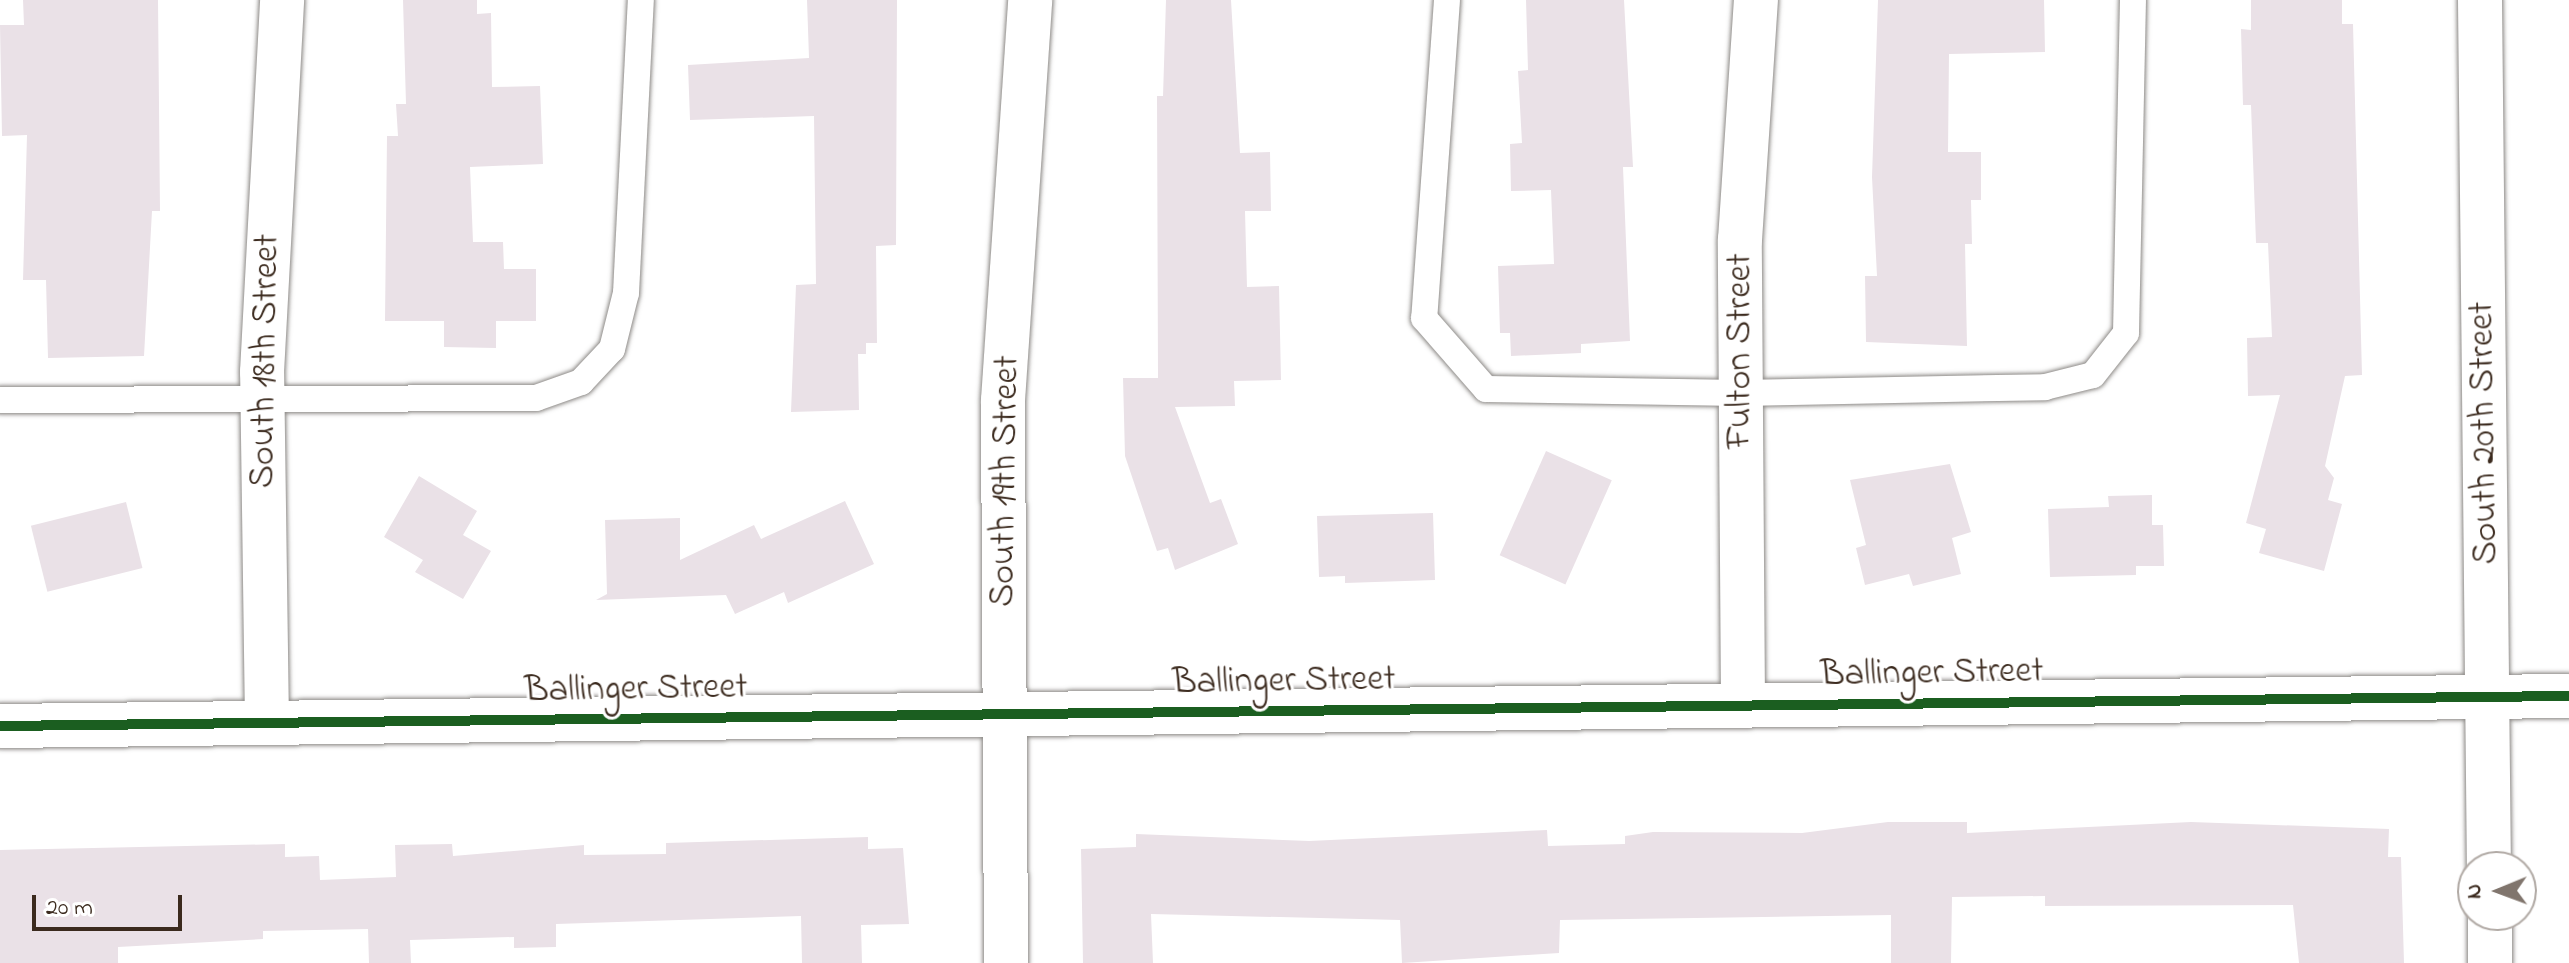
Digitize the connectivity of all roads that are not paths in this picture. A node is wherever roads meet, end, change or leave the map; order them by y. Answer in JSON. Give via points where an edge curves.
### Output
{"nodes":[{"id":1,"x":282,"y":0,"type":"edge"},
{"id":2,"x":641,"y":0,"type":"edge"},
{"id":3,"x":1030,"y":0,"type":"edge"},
{"id":4,"x":1447,"y":0,"type":"edge"},
{"id":5,"x":1756,"y":0,"type":"edge"},
{"id":6,"x":2133,"y":0,"type":"edge"},
{"id":7,"x":2480,"y":0,"type":"edge"},
{"id":8,"x":1741,"y":393,"type":"junction"},
{"id":9,"x":0,"y":400,"type":"edge"},
{"id":10,"x":262,"y":403,"type":"junction"},
{"id":11,"x":2569,"y":696,"type":"edge"},
{"id":12,"x":2487,"y":697,"type":"junction"},
{"id":13,"x":1743,"y":704,"type":"junction"},
{"id":14,"x":1005,"y":714,"type":"junction"},
{"id":15,"x":267,"y":723,"type":"junction"},
{"id":16,"x":0,"y":726,"type":"edge"},
{"id":17,"x":2489,"y":851,"type":"edge"},
{"id":18,"x":2490,"y":931,"type":"edge"},
{"id":19,"x":1006,"y":963,"type":"edge"},
{"id":20,"x":2490,"y":963,"type":"edge"}],
"edges":[{"from":1,"to":10,"type":"street","name":"South 18th Street"},
{"from":2,"to":10,"type":"lane","via":[[626,293],[612,349],[581,382],[536,398]]},
{"from":3,"to":14,"type":"street","name":"South 19th Street","via":[[1003,400]]},
{"from":4,"to":8,"type":"lane","via":[[1424,318],[1486,389]]},
{"from":5,"to":8,"type":"street","name":"Fulton Street","via":[[1740,240]]},
{"from":6,"to":8,"type":"lane","via":[[2126,333],[2093,375],[2045,387]]},
{"from":7,"to":12,"type":"street","name":"South 20th Street"},
{"from":8,"to":13,"type":"street","name":"Fulton Street"},
{"from":9,"to":10,"type":"lane"},
{"from":10,"to":15,"type":"street","name":"South 18th Street"},
{"from":11,"to":12,"type":"street","name":"Ballinger Street"},
{"from":12,"to":13,"type":"street","name":"Ballinger Street"},
{"from":12,"to":17,"type":"street","name":"South 20th Street"},
{"from":13,"to":14,"type":"street","name":"Ballinger Street"},
{"from":14,"to":15,"type":"street","name":"Ballinger Street"},
{"from":14,"to":19,"type":"street","name":"South 19th Street"},
{"from":15,"to":16,"type":"street","name":"Ballinger Street"},
{"from":18,"to":20,"type":"street"}]}
